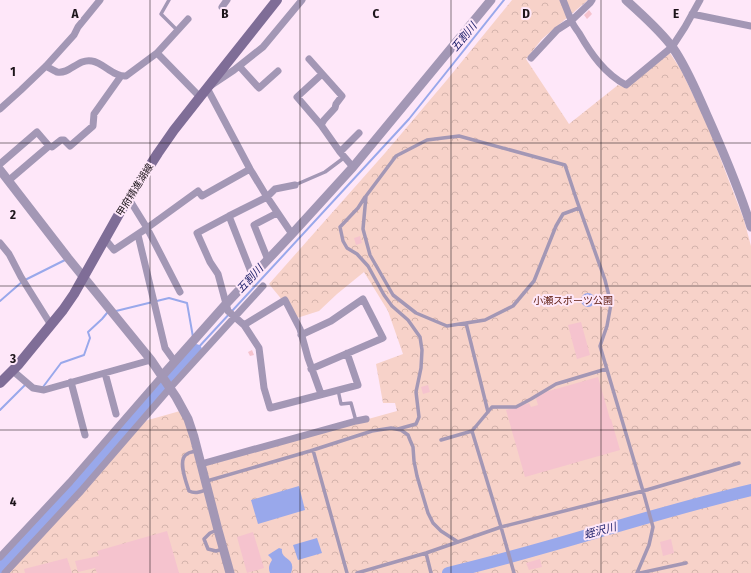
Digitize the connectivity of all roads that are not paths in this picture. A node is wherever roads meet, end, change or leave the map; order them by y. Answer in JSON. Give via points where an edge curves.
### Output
{"nodes":[{"id":1,"x":100,"y":0,"type":"edge"},
{"id":2,"x":170,"y":0,"type":"edge"},
{"id":3,"x":227,"y":0,"type":"edge"},
{"id":4,"x":278,"y":0,"type":"edge"},
{"id":5,"x":302,"y":0,"type":"edge"},
{"id":6,"x":491,"y":0,"type":"edge"},
{"id":7,"x":563,"y":0,"type":"edge"},
{"id":8,"x":592,"y":0,"type":"edge"},
{"id":9,"x":626,"y":0,"type":"edge"},
{"id":10,"x":700,"y":0,"type":"edge"},
{"id":11,"x":222,"y":7,"type":"dead end"},
{"id":12,"x":692,"y":14,"type":"junction"},
{"id":13,"x":188,"y":19,"type":"dead end"},
{"id":14,"x":571,"y":21,"type":"junction"},
{"id":15,"x":751,"y":26,"type":"edge"},
{"id":16,"x":178,"y":31,"type":"junction"},
{"id":17,"x":672,"y":47,"type":"junction"},
{"id":18,"x":157,"y":53,"type":"junction"},
{"id":19,"x":531,"y":58,"type":"dead end"},
{"id":20,"x":309,"y":59,"type":"dead end"},
{"id":21,"x":46,"y":66,"type":"junction"},
{"id":22,"x":239,"y":66,"type":"junction"},
{"id":23,"x":278,"y":71,"type":"dead end"},
{"id":24,"x":322,"y":74,"type":"junction"},
{"id":25,"x":121,"y":76,"type":"junction"},
{"id":26,"x":207,"y":88,"type":"junction"},
{"id":27,"x":200,"y":97,"type":"junction"},
{"id":28,"x":0,"y":109,"type":"edge"},
{"id":29,"x":321,"y":125,"type":"junction"},
{"id":30,"x":359,"y":134,"type":"dead end"},
{"id":31,"x":49,"y":146,"type":"junction"},
{"id":32,"x":342,"y":155,"type":"junction"},
{"id":33,"x":0,"y":164,"type":"edge"},
{"id":34,"x":353,"y":167,"type":"junction"},
{"id":35,"x":250,"y":169,"type":"junction"},
{"id":36,"x":0,"y":170,"type":"edge"},
{"id":37,"x":8,"y":181,"type":"junction"},
{"id":38,"x":295,"y":185,"type":"joint"},
{"id":39,"x":366,"y":196,"type":"junction"},
{"id":40,"x":267,"y":197,"type":"junction"},
{"id":41,"x":129,"y":199,"type":"junction"},
{"id":42,"x":579,"y":208,"type":"junction"},
{"id":43,"x":277,"y":213,"type":"junction"},
{"id":44,"x":228,"y":216,"type":"junction"},
{"id":45,"x":751,"y":227,"type":"edge"},
{"id":46,"x":147,"y":228,"type":"junction"},
{"id":47,"x":292,"y":234,"type":"junction"},
{"id":48,"x":138,"y":235,"type":"junction"},
{"id":49,"x":105,"y":239,"type":"junction"},
{"id":50,"x":2,"y":248,"type":"edge"},
{"id":51,"x":268,"y":260,"type":"junction"},
{"id":52,"x":83,"y":277,"type":"junction"},
{"id":53,"x":253,"y":277,"type":"junction"},
{"id":54,"x":263,"y":286,"type":"dead end"},
{"id":55,"x":180,"y":292,"type":"dead end"},
{"id":56,"x":230,"y":312,"type":"junction"},
{"id":57,"x":466,"y":323,"type":"junction"},
{"id":58,"x":51,"y":325,"type":"junction"},
{"id":59,"x":244,"y":325,"type":"junction"},
{"id":60,"x":301,"y":335,"type":"junction"},
{"id":61,"x":347,"y":353,"type":"junction"},
{"id":62,"x":151,"y":360,"type":"junction"},
{"id":63,"x":175,"y":362,"type":"junction"},
{"id":64,"x":312,"y":369,"type":"junction"},
{"id":65,"x":606,"y":369,"type":"junction"},
{"id":66,"x":13,"y":371,"type":"junction"},
{"id":67,"x":105,"y":373,"type":"junction"},
{"id":68,"x":71,"y":382,"type":"junction"},
{"id":69,"x":166,"y":382,"type":"junction"},
{"id":70,"x":0,"y":384,"type":"edge"},
{"id":71,"x":338,"y":390,"type":"junction"},
{"id":72,"x":320,"y":394,"type":"junction"},
{"id":73,"x":488,"y":412,"type":"junction"},
{"id":74,"x":116,"y":414,"type":"dead end"},
{"id":75,"x":366,"y":419,"type":"dead end"},
{"id":76,"x":356,"y":421,"type":"junction"},
{"id":77,"x":397,"y":429,"type":"junction"},
{"id":78,"x":472,"y":431,"type":"junction"},
{"id":79,"x":86,"y":435,"type":"dead end"},
{"id":80,"x":441,"y":440,"type":"dead end"},
{"id":81,"x":313,"y":450,"type":"junction"},
{"id":82,"x":197,"y":451,"type":"junction"},
{"id":83,"x":739,"y":463,"type":"dead end"},
{"id":84,"x":201,"y":464,"type":"junction"},
{"id":85,"x":70,"y":482,"type":"junction"},
{"id":86,"x":207,"y":485,"type":"junction"},
{"id":87,"x":81,"y":491,"type":"junction"},
{"id":88,"x":643,"y":491,"type":"junction"},
{"id":89,"x":501,"y":527,"type":"junction"},
{"id":90,"x":218,"y":530,"type":"junction"},
{"id":91,"x":458,"y":542,"type":"junction"},
{"id":92,"x":224,"y":549,"type":"junction"},
{"id":93,"x":426,"y":553,"type":"junction"},
{"id":94,"x":0,"y":557,"type":"edge"},
{"id":95,"x":686,"y":563,"type":"dead end"},
{"id":96,"x":4,"y":573,"type":"edge"},
{"id":97,"x":230,"y":573,"type":"edge"},
{"id":98,"x":347,"y":573,"type":"edge"},
{"id":99,"x":357,"y":573,"type":"edge"},
{"id":100,"x":430,"y":573,"type":"edge"},
{"id":101,"x":514,"y":573,"type":"edge"},
{"id":102,"x":637,"y":573,"type":"edge"},
{"id":103,"x":640,"y":573,"type":"edge"}],
"edges":[{"from":1,"to":21,"type":"street","via":[[74,35]]},
{"from":2,"to":16,"type":"lane","via":[[161,14]]},
{"from":3,"to":11,"type":"street"},
{"from":4,"to":26,"type":"main road","name":"甲府精進湖線"},
{"from":5,"to":22,"type":"street","via":[[263,47]]},
{"from":6,"to":34,"type":"street"},
{"from":7,"to":14,"type":"street"},
{"from":8,"to":14,"type":"street"},
{"from":9,"to":17,"type":"street"},
{"from":10,"to":12,"type":"street"},
{"from":12,"to":15,"type":"street"},
{"from":12,"to":17,"type":"street"},
{"from":13,"to":16,"type":"street"},
{"from":14,"to":17,"type":"street","via":[[602,67],[626,85]]},
{"from":14,"to":19,"type":"street","via":[[557,30]]},
{"from":16,"to":18,"type":"street"},
{"from":17,"to":45,"type":"street","via":[[687,69],[724,153]]},
{"from":18,"to":25,"type":"street","via":[[126,76]]},
{"from":18,"to":27,"type":"street"},
{"from":20,"to":24,"type":"street"},
{"from":21,"to":25,"type":"street","via":[[62,72],[80,62],[92,60]]},
{"from":21,"to":28,"type":"street"},
{"from":22,"to":23,"type":"street","via":[[259,88]]},
{"from":22,"to":26,"type":"street"},
{"from":24,"to":29,"type":"street","via":[[342,96]]},
{"from":24,"to":29,"type":"street","via":[[297,97]]},
{"from":25,"to":31,"type":"street","via":[[94,114],[93,126],[70,146],[61,140],[52,147]]},
{"from":26,"to":27,"type":"main road","name":"甲府精進湖線"},
{"from":26,"to":35,"type":"street"},
{"from":27,"to":41,"type":"main road","name":"甲府精進湖線","via":[[174,130]]},
{"from":29,"to":32,"type":"street"},
{"from":30,"to":32,"type":"street"},
{"from":31,"to":33,"type":"street","via":[[37,132]]},
{"from":31,"to":37,"type":"street"},
{"from":32,"to":34,"type":"street"},
{"from":32,"to":38,"type":"lane","via":[[332,168]]},
{"from":34,"to":47,"type":"street"},
{"from":35,"to":40,"type":"street"},
{"from":35,"to":46,"type":"street","via":[[202,196],[198,191]]},
{"from":36,"to":37,"type":"street"},
{"from":37,"to":52,"type":"street"},
{"from":38,"to":40,"type":"street","via":[[275,189]]},
{"from":39,"to":42,"type":"lane","via":[[396,156],[427,140],[459,136],[566,165]]},
{"from":39,"to":57,"type":"lane","via":[[363,228],[368,248],[393,295],[416,313],[447,326]]},
{"from":39,"to":77,"type":"lane","via":[[340,227],[342,241],[368,266],[392,306],[408,320],[420,337],[422,350],[416,392],[419,417],[416,424]]},
{"from":40,"to":43,"type":"street"},
{"from":40,"to":44,"type":"street"},
{"from":41,"to":46,"type":"street"},
{"from":41,"to":49,"type":"main road","name":"甲府精進湖線"},
{"from":42,"to":57,"type":"lane","via":[[563,214],[534,282],[513,306],[485,320]]},
{"from":42,"to":65,"type":"lane","via":[[611,304],[600,346]]},
{"from":43,"to":47,"type":"street"},
{"from":43,"to":51,"type":"street","via":[[254,225]]},
{"from":44,"to":53,"type":"street"},
{"from":44,"to":56,"type":"street","via":[[196,233],[218,274]]},
{"from":46,"to":48,"type":"street"},
{"from":46,"to":55,"type":"street"},
{"from":47,"to":51,"type":"street"},
{"from":48,"to":49,"type":"street","via":[[114,250]]},
{"from":48,"to":63,"type":"street","via":[[165,348]]},
{"from":49,"to":52,"type":"main road","name":"甲府精進湖線"},
{"from":50,"to":58,"type":"street","via":[[10,254]]},
{"from":51,"to":53,"type":"street"},
{"from":52,"to":58,"type":"main road","name":"甲府精進湖線"},
{"from":52,"to":62,"type":"street"},
{"from":53,"to":56,"type":"street"},
{"from":54,"to":56,"type":"street"},
{"from":56,"to":59,"type":"street"},
{"from":56,"to":63,"type":"street","via":[[197,337]]},
{"from":56,"to":69,"type":"street"},
{"from":57,"to":73,"type":"lane"},
{"from":58,"to":66,"type":"main road","name":"甲府精進湖線"},
{"from":59,"to":60,"type":"street","via":[[285,300]]},
{"from":59,"to":72,"type":"street","via":[[259,348],[264,388],[270,408]]},
{"from":60,"to":61,"type":"street","via":[[331,321],[363,299],[383,338]]},
{"from":60,"to":64,"type":"street"},
{"from":61,"to":64,"type":"street"},
{"from":61,"to":71,"type":"street","via":[[358,385]]},
{"from":62,"to":67,"type":"street"},
{"from":62,"to":69,"type":"street"},
{"from":63,"to":69,"type":"street"},
{"from":64,"to":72,"type":"street"},
{"from":65,"to":73,"type":"lane","via":[[556,384],[516,407],[492,407]]},
{"from":65,"to":88,"type":"lane"},
{"from":66,"to":68,"type":"street","via":[[33,388],[44,390]]},
{"from":66,"to":70,"type":"main road","name":"甲府精進湖線"},
{"from":67,"to":68,"type":"street"},
{"from":67,"to":74,"type":"street"},
{"from":68,"to":79,"type":"street"},
{"from":69,"to":82,"type":"street","via":[[188,419]]},
{"from":69,"to":85,"type":"street"},
{"from":69,"to":87,"type":"street"},
{"from":71,"to":72,"type":"street"},
{"from":71,"to":76,"type":"lane","via":[[341,404],[351,403]]},
{"from":73,"to":78,"type":"lane"},
{"from":75,"to":76,"type":"street"},
{"from":76,"to":84,"type":"street"},
{"from":77,"to":81,"type":"lane","via":[[372,431]]},
{"from":77,"to":91,"type":"lane","via":[[408,435],[413,447],[414,461],[433,523]]},
{"from":78,"to":80,"type":"lane"},
{"from":78,"to":89,"type":"lane"},
{"from":81,"to":86,"type":"lane"},
{"from":81,"to":98,"type":"lane"},
{"from":82,"to":84,"type":"street"},
{"from":82,"to":86,"type":"lane","via":[[186,454],[181,464],[189,490],[197,493]]},
{"from":83,"to":88,"type":"lane"},
{"from":84,"to":86,"type":"street"},
{"from":85,"to":87,"type":"street"},
{"from":85,"to":94,"type":"street"},
{"from":86,"to":90,"type":"street"},
{"from":87,"to":96,"type":"street"},
{"from":88,"to":89,"type":"lane"},
{"from":88,"to":102,"type":"lane","via":[[653,527],[649,545]]},
{"from":89,"to":91,"type":"lane"},
{"from":89,"to":101,"type":"lane"},
{"from":90,"to":92,"type":"street"},
{"from":90,"to":92,"type":"lane","via":[[204,539],[208,549]]},
{"from":91,"to":93,"type":"lane"},
{"from":92,"to":97,"type":"street"},
{"from":93,"to":99,"type":"lane"},
{"from":93,"to":100,"type":"lane"},
{"from":95,"to":103,"type":"lane"}]}
